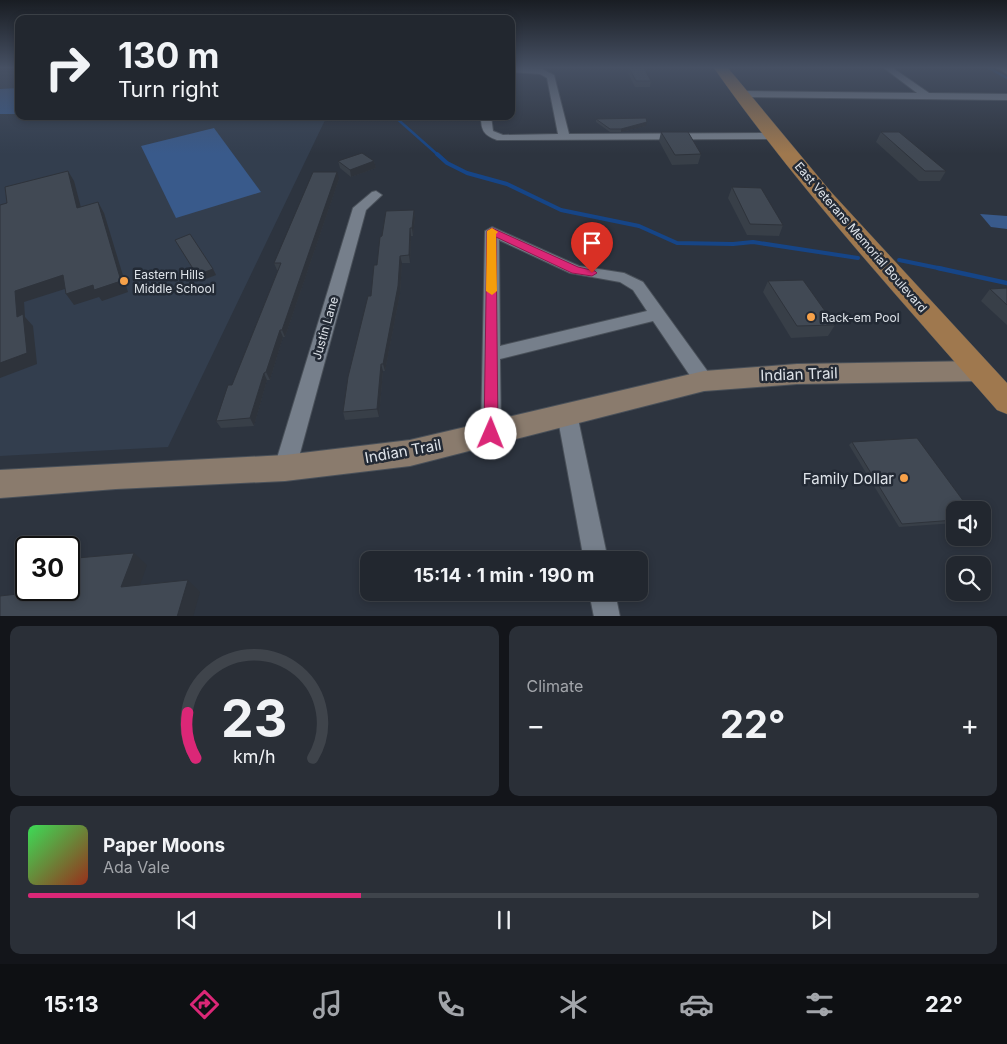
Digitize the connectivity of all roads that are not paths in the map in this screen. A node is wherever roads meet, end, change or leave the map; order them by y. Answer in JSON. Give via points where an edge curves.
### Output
{"nodes":[{"id":1,"x":555,"y":97,"type":"edge"},
{"id":2,"x":742,"y":97,"type":"edge"},
{"id":3,"x":912,"y":97,"type":"edge"},
{"id":4,"x":928,"y":97,"type":"joint"},
{"id":5,"x":1007,"y":97,"type":"edge"},
{"id":6,"x":486,"y":120,"type":"edge"},
{"id":7,"x":774,"y":136,"type":"junction"},
{"id":8,"x":564,"y":137,"type":"junction"},
{"id":9,"x":376,"y":195,"type":"dead end"},
{"id":10,"x":658,"y":314,"type":"junction"},
{"id":11,"x":492,"y":354,"type":"junction"},
{"id":12,"x":979,"y":371,"type":"junction"},
{"id":13,"x":704,"y":380,"type":"junction"},
{"id":14,"x":1007,"y":402,"type":"edge"},
{"id":15,"x":567,"y":414,"type":"junction"},
{"id":16,"x":491,"y":434,"type":"junction"},
{"id":17,"x":285,"y":468,"type":"junction"},
{"id":18,"x":0,"y":484,"type":"edge"},
{"id":19,"x":594,"y":551,"type":"edge"},
{"id":20,"x":604,"y":601,"type":"edge"},
{"id":21,"x":607,"y":616,"type":"edge"}],
"edges":[{"from":1,"to":8,"type":"street"},
{"from":2,"to":7,"type":"main road","name":"East Veterans Memorial Boulevard"},
{"from":3,"to":4,"type":"street"},
{"from":4,"to":5,"type":"street"},
{"from":6,"to":8,"type":"street","via":[[489,134],[497,137]]},
{"from":7,"to":8,"type":"street"},
{"from":7,"to":12,"type":"main road","name":"East Veterans Memorial Boulevard"},
{"from":9,"to":17,"type":"street","name":"Justin Lane","via":[[360,208]]},
{"from":10,"to":11,"type":"street"},
{"from":10,"to":11,"type":"street","via":[[638,286],[624,278],[575,270],[492,231]]},
{"from":10,"to":13,"type":"street"},
{"from":11,"to":16,"type":"street"},
{"from":12,"to":13,"type":"street","name":"Indian Trail","via":[[797,374]]},
{"from":12,"to":14,"type":"main road","name":"East Veterans Memorial Boulevard"},
{"from":13,"to":15,"type":"street","name":"Indian Trail"},
{"from":15,"to":16,"type":"street","name":"Indian Trail"},
{"from":15,"to":19,"type":"street"},
{"from":16,"to":17,"type":"street","name":"Indian Trail","via":[[410,452]]},
{"from":17,"to":18,"type":"street","name":"Indian Trail"},
{"from":20,"to":21,"type":"street"}]}
